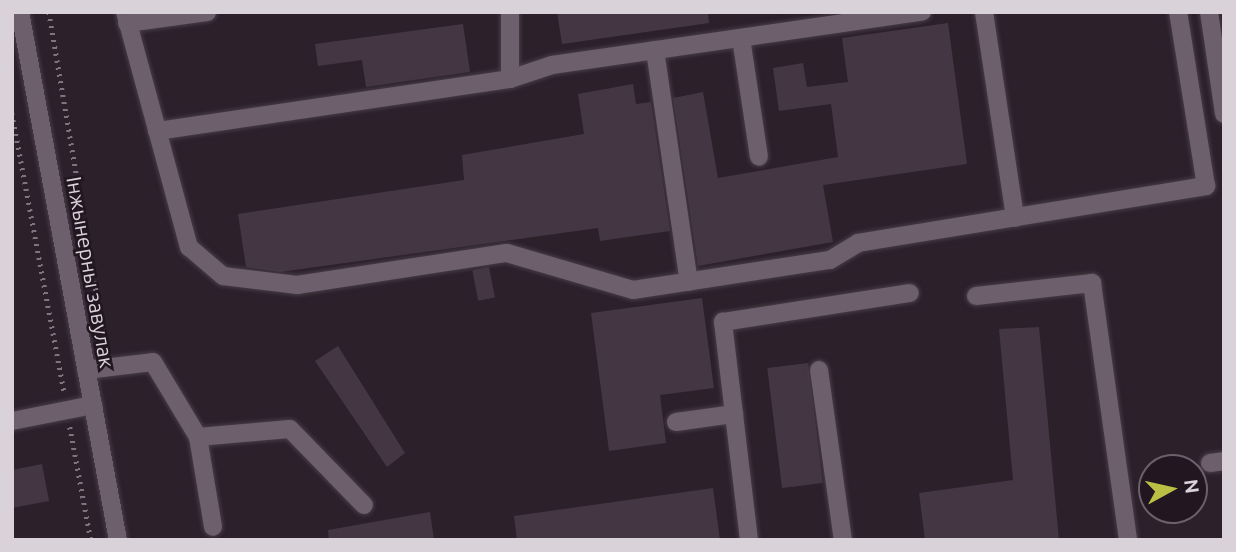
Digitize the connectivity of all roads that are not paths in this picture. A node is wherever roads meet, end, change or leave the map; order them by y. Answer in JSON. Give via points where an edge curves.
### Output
{"nodes":[{"id":1,"x":20,"y":12,"type":"edge"},
{"id":2,"x":207,"y":12,"type":"edge"},
{"id":3,"x":510,"y":12,"type":"edge"},
{"id":4,"x":922,"y":12,"type":"edge"},
{"id":5,"x":984,"y":12,"type":"edge"},
{"id":6,"x":1178,"y":12,"type":"edge"},
{"id":7,"x":1209,"y":12,"type":"edge"},
{"id":8,"x":126,"y":18,"type":"edge"},
{"id":9,"x":19,"y":36,"type":"edge"},
{"id":10,"x":741,"y":38,"type":"junction"},
{"id":11,"x":655,"y":50,"type":"junction"},
{"id":12,"x":510,"y":79,"type":"junction"},
{"id":13,"x":1224,"y":114,"type":"edge"},
{"id":14,"x":157,"y":131,"type":"junction"},
{"id":15,"x":759,"y":157,"type":"dead end"},
{"id":16,"x":1014,"y":218,"type":"junction"},
{"id":17,"x":689,"y":282,"type":"junction"},
{"id":18,"x":910,"y":293,"type":"dead end"},
{"id":19,"x":976,"y":296,"type":"dead end"},
{"id":20,"x":86,"y":370,"type":"junction"},
{"id":21,"x":819,"y":370,"type":"dead end"},
{"id":22,"x":93,"y":405,"type":"junction"},
{"id":23,"x":734,"y":414,"type":"junction"},
{"id":24,"x":12,"y":421,"type":"edge"},
{"id":25,"x":676,"y":422,"type":"dead end"},
{"id":26,"x":198,"y":438,"type":"junction"},
{"id":27,"x":363,"y":505,"type":"dead end"},
{"id":28,"x":213,"y":527,"type":"dead end"},
{"id":29,"x":118,"y":540,"type":"edge"},
{"id":30,"x":750,"y":540,"type":"edge"},
{"id":31,"x":843,"y":540,"type":"edge"},
{"id":32,"x":1128,"y":540,"type":"edge"}],
"edges":[{"from":1,"to":9,"type":"street","name":"Інжынерны завулак"},
{"from":2,"to":8,"type":"street"},
{"from":3,"to":12,"type":"street"},
{"from":4,"to":10,"type":"street"},
{"from":5,"to":16,"type":"street"},
{"from":6,"to":16,"type":"street","via":[[1206,186]]},
{"from":7,"to":13,"type":"street"},
{"from":8,"to":14,"type":"street"},
{"from":9,"to":20,"type":"street","name":"Інжынерны завулак"},
{"from":10,"to":11,"type":"street"},
{"from":10,"to":15,"type":"street"},
{"from":11,"to":12,"type":"street","via":[[552,65]]},
{"from":11,"to":17,"type":"street"},
{"from":12,"to":14,"type":"street"},
{"from":14,"to":17,"type":"street","via":[[188,247],[223,276],[298,285],[507,253],[633,290]]},
{"from":16,"to":17,"type":"street","via":[[858,243],[830,260]]},
{"from":18,"to":23,"type":"street","via":[[723,322]]},
{"from":19,"to":32,"type":"street","via":[[1092,284]]},
{"from":20,"to":22,"type":"street","name":"Інжынерны завулак"},
{"from":20,"to":26,"type":"street","via":[[153,362]]},
{"from":21,"to":31,"type":"street"},
{"from":22,"to":24,"type":"street"},
{"from":22,"to":29,"type":"street","name":"Інжынерны завулак"},
{"from":23,"to":25,"type":"street"},
{"from":23,"to":30,"type":"street"},
{"from":26,"to":27,"type":"street","via":[[290,429]]},
{"from":26,"to":28,"type":"street"}]}
